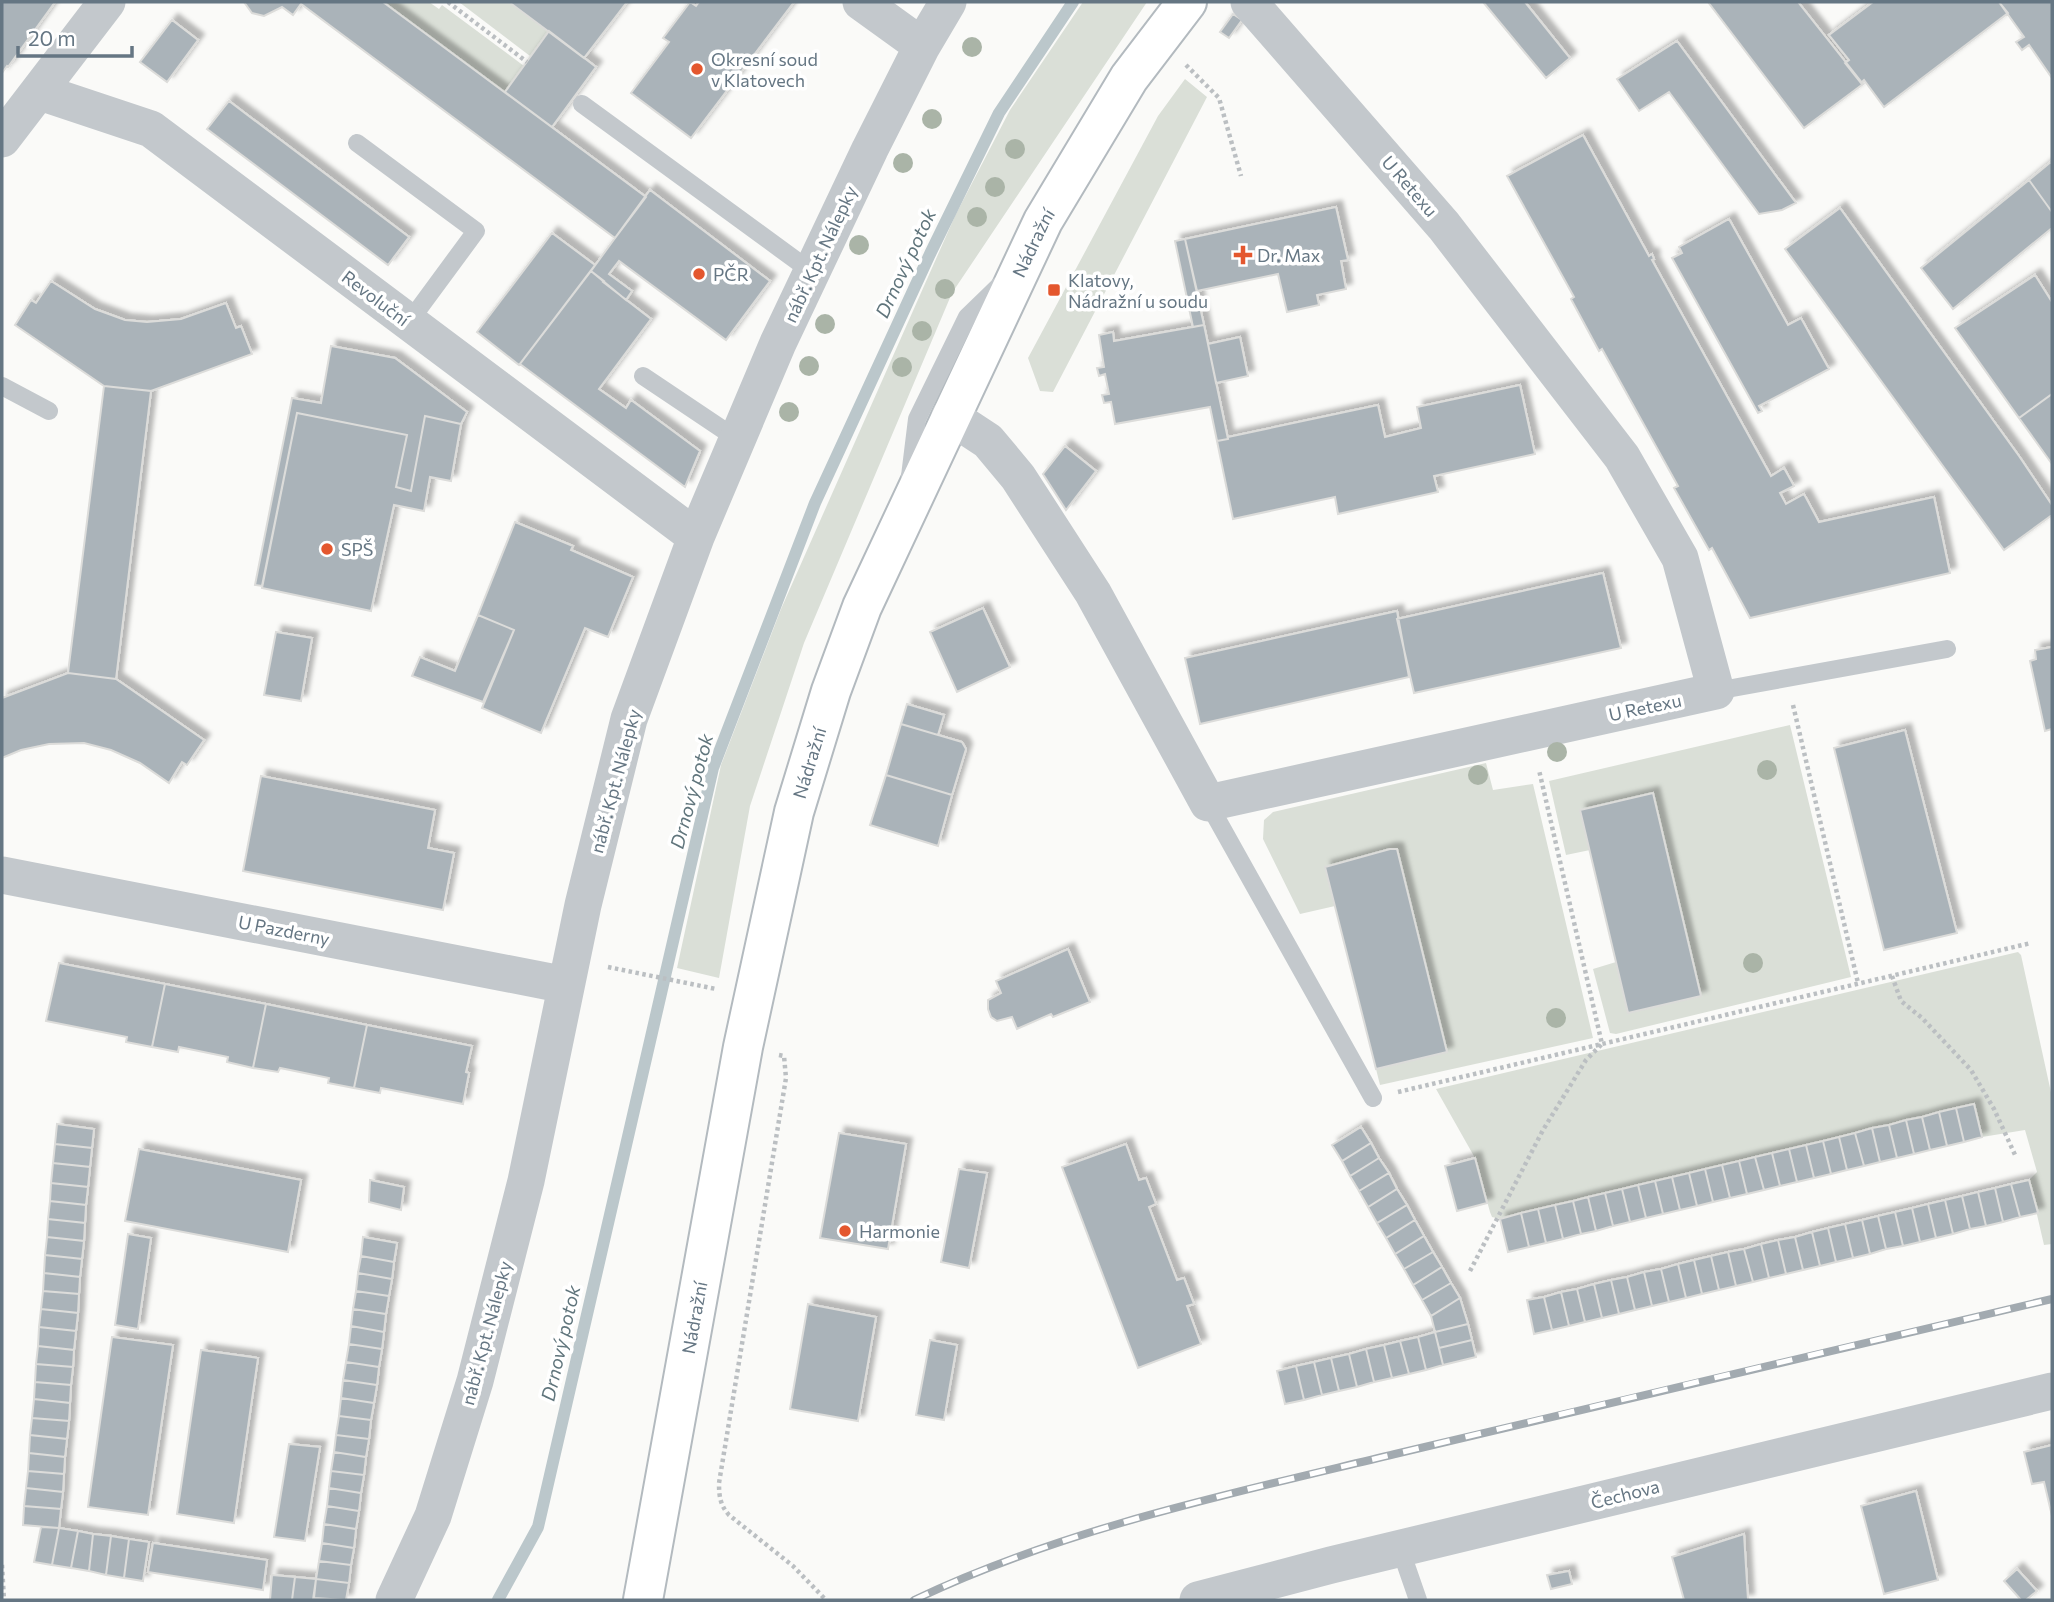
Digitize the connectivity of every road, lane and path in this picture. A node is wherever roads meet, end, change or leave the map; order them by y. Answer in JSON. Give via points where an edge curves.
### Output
{"nodes":[{"id":1,"x":107,"y":2,"type":"edge"},
{"id":2,"x":448,"y":2,"type":"edge"},
{"id":3,"x":861,"y":2,"type":"edge"},
{"id":4,"x":948,"y":2,"type":"edge"},
{"id":5,"x":1187,"y":2,"type":"edge"},
{"id":6,"x":1249,"y":2,"type":"edge"},
{"id":7,"x":922,"y":46,"type":"junction"},
{"id":8,"x":1178,"y":57,"type":"dead end"},
{"id":9,"x":527,"y":62,"type":"dead end"},
{"id":10,"x":40,"y":92,"type":"junction"},
{"id":11,"x":582,"y":104,"type":"dead end"},
{"id":12,"x":2,"y":139,"type":"edge"},
{"id":13,"x":357,"y":143,"type":"dead end"},
{"id":14,"x":1241,"y":176,"type":"dead end"},
{"id":15,"x":1025,"y":260,"type":"junction"},
{"id":16,"x":812,"y":272,"type":"junction"},
{"id":17,"x":409,"y":322,"type":"junction"},
{"id":18,"x":643,"y":376,"type":"dead end"},
{"id":19,"x":2,"y":386,"type":"edge"},
{"id":20,"x":50,"y":411,"type":"dead end"},
{"id":21,"x":950,"y":416,"type":"junction"},
{"id":22,"x":737,"y":439,"type":"junction"},
{"id":23,"x":906,"y":510,"type":"junction"},
{"id":24,"x":696,"y":537,"type":"junction"},
{"id":25,"x":1947,"y":649,"type":"dead end"},
{"id":26,"x":1787,"y":678,"type":"junction"},
{"id":27,"x":1716,"y":691,"type":"junction"},
{"id":28,"x":1530,"y":732,"type":"junction"},
{"id":29,"x":1208,"y":803,"type":"junction"},
{"id":30,"x":2,"y":876,"type":"edge"},
{"id":31,"x":2031,"y":943,"type":"dead end"},
{"id":32,"x":596,"y":964,"type":"dead end"},
{"id":33,"x":1892,"y":976,"type":"junction"},
{"id":34,"x":1858,"y":983,"type":"junction"},
{"id":35,"x":566,"y":985,"type":"junction"},
{"id":36,"x":721,"y":990,"type":"dead end"},
{"id":37,"x":1602,"y":1044,"type":"junction"},
{"id":38,"x":784,"y":1056,"type":"dead end"},
{"id":39,"x":1373,"y":1098,"type":"joint"},
{"id":40,"x":2016,"y":1157,"type":"dead end"},
{"id":41,"x":1470,"y":1271,"type":"dead end"},
{"id":42,"x":2052,"y":1391,"type":"edge"},
{"id":43,"x":1401,"y":1548,"type":"junction"},
{"id":44,"x":2,"y":1565,"type":"edge"},
{"id":45,"x":4,"y":1600,"type":"edge"},
{"id":46,"x":394,"y":1600,"type":"edge"},
{"id":47,"x":643,"y":1600,"type":"edge"},
{"id":48,"x":826,"y":1600,"type":"edge"},
{"id":49,"x":1198,"y":1600,"type":"edge"},
{"id":50,"x":1418,"y":1600,"type":"edge"}],
"edges":[{"from":1,"to":10,"type":"street"},
{"from":2,"to":9,"type":"path"},
{"from":3,"to":7,"type":"street"},
{"from":4,"to":7,"type":"street","name":"nábř. Kpt. Nálepky"},
{"from":5,"to":15,"type":"street","name":"Nádražní","via":[[1129,78],[1043,221]]},
{"from":6,"to":27,"type":"street","name":"U Retexu","via":[[1444,226],[1622,457],[1680,558]]},
{"from":7,"to":16,"type":"street","name":"nábř. Kpt. Nálepky"},
{"from":8,"to":14,"type":"path","via":[[1219,98]]},
{"from":10,"to":12,"type":"street"},
{"from":10,"to":17,"type":"street","name":"Revoluční","via":[[151,129]]},
{"from":11,"to":16,"type":"lane"},
{"from":13,"to":17,"type":"lane","via":[[476,231]]},
{"from":15,"to":21,"type":"street","name":"Nádražní"},
{"from":15,"to":23,"type":"lane","via":[[967,317],[917,419]]},
{"from":16,"to":22,"type":"street","name":"nábř. Kpt. Nálepky"},
{"from":17,"to":24,"type":"street","name":"Revoluční"},
{"from":18,"to":22,"type":"lane"},
{"from":19,"to":20,"type":"lane"},
{"from":21,"to":23,"type":"street","name":"Nádražní"},
{"from":21,"to":29,"type":"street","via":[[988,441],[1018,477],[1093,593]]},
{"from":22,"to":24,"type":"street","name":"nábř. Kpt. Nálepky"},
{"from":23,"to":47,"type":"street","name":"Nádražní","via":[[862,607],[794,812],[737,1076]]},
{"from":24,"to":35,"type":"street","name":"nábř. Kpt. Nálepky","via":[[629,719]]},
{"from":25,"to":26,"type":"lane"},
{"from":26,"to":27,"type":"lane"},
{"from":26,"to":34,"type":"path"},
{"from":27,"to":28,"type":"street","name":"U Retexu"},
{"from":28,"to":29,"type":"street","name":"U Retexu"},
{"from":28,"to":37,"type":"path"},
{"from":29,"to":39,"type":"lane"},
{"from":30,"to":35,"type":"street","name":"U Pazderny"},
{"from":31,"to":33,"type":"path"},
{"from":32,"to":36,"type":"path"},
{"from":33,"to":34,"type":"path"},
{"from":33,"to":40,"type":"path","via":[[1901,1001],[1971,1070]]},
{"from":34,"to":37,"type":"path"},
{"from":35,"to":46,"type":"street","name":"nábř. Kpt. Nálepky","via":[[526,1181],[475,1381],[433,1516]]},
{"from":37,"to":39,"type":"path"},
{"from":37,"to":41,"type":"path","via":[[1586,1060],[1543,1130]]},
{"from":38,"to":48,"type":"path","via":[[786,1078],[719,1496],[729,1515],[793,1566]]},
{"from":42,"to":43,"type":"street","name":"Čechova"},
{"from":43,"to":49,"type":"street","name":"Čechova"},
{"from":43,"to":50,"type":"lane"},
{"from":44,"to":45,"type":"path"}]}
